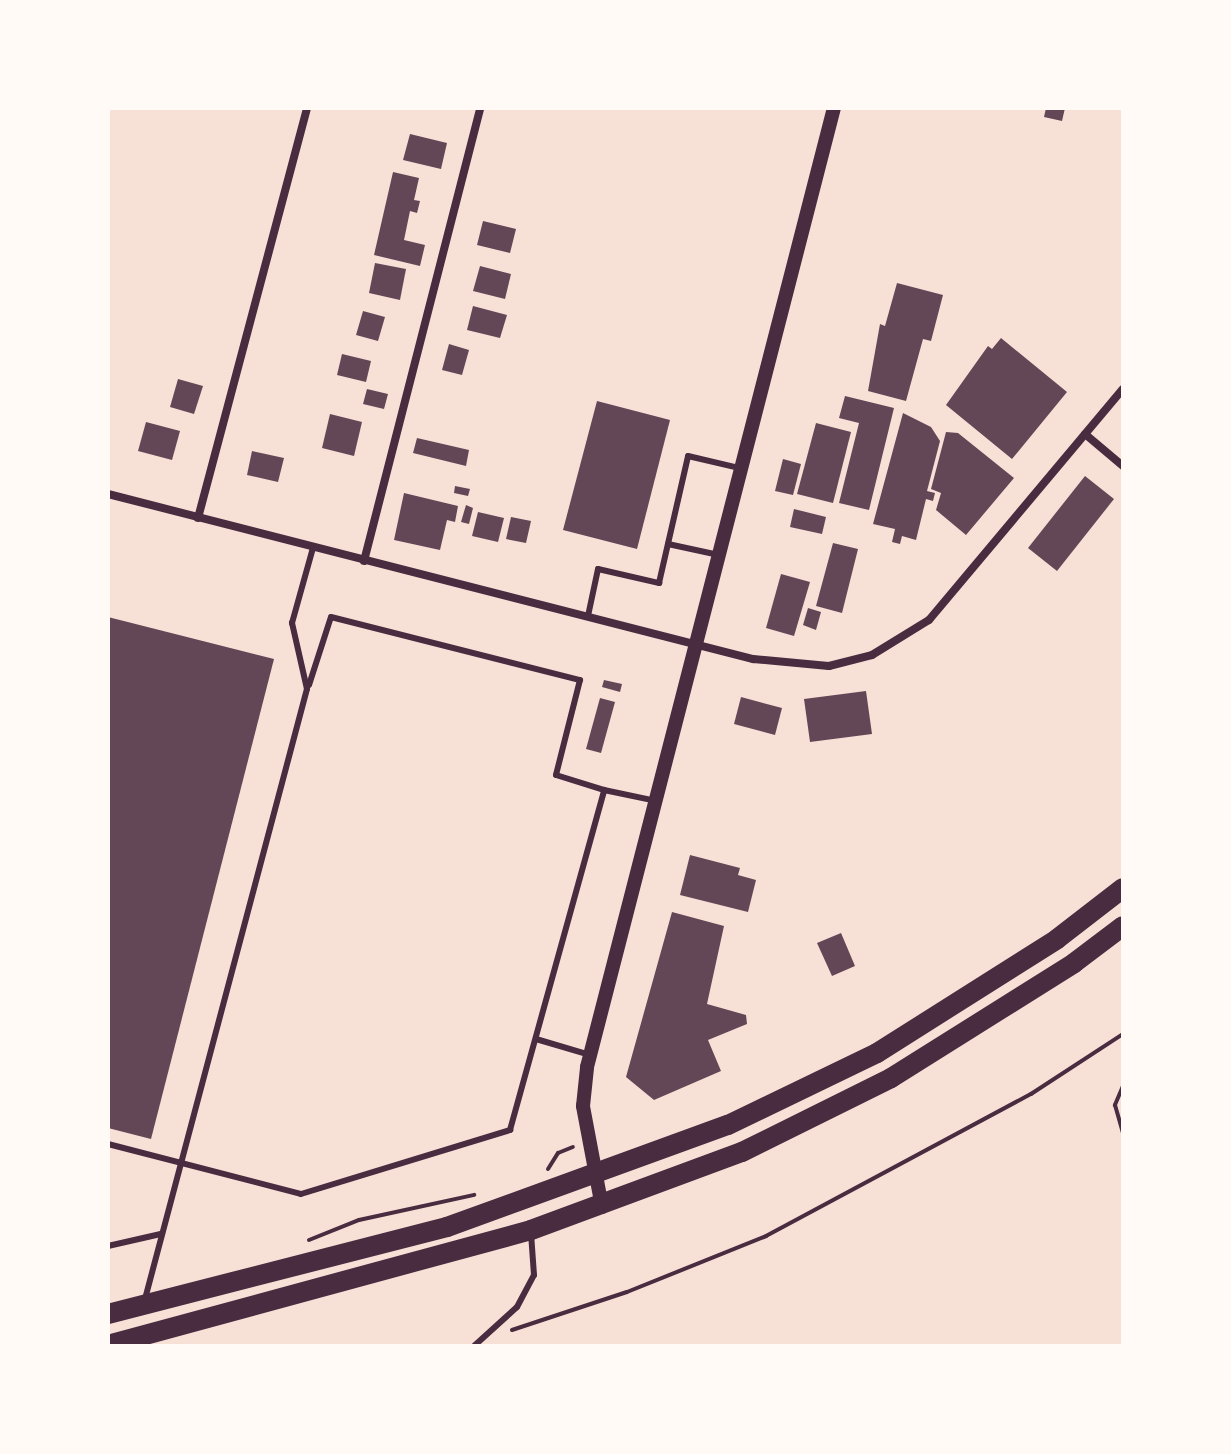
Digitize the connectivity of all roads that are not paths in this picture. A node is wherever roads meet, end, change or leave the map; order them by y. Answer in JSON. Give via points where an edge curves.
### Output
{"nodes":[{"id":1,"x":307,"y":108,"type":"edge"},
{"id":2,"x":480,"y":108,"type":"edge"},
{"id":3,"x":834,"y":108,"type":"edge"},
{"id":4,"x":1123,"y":389,"type":"edge"},
{"id":5,"x":1085,"y":434,"type":"junction"},
{"id":6,"x":1123,"y":466,"type":"edge"},
{"id":7,"x":742,"y":468,"type":"junction"},
{"id":8,"x":108,"y":494,"type":"edge"},
{"id":9,"x":198,"y":518,"type":"junction"},
{"id":10,"x":668,"y":544,"type":"junction"},
{"id":11,"x":313,"y":548,"type":"junction"},
{"id":12,"x":719,"y":555,"type":"junction"},
{"id":13,"x":364,"y":561,"type":"junction"},
{"id":14,"x":588,"y":616,"type":"junction"},
{"id":15,"x":697,"y":643,"type":"junction"},
{"id":16,"x":307,"y":689,"type":"junction"},
{"id":17,"x":604,"y":790,"type":"junction"},
{"id":18,"x":656,"y":801,"type":"junction"},
{"id":19,"x":1123,"y":888,"type":"edge"},
{"id":20,"x":1123,"y":926,"type":"edge"},
{"id":21,"x":536,"y":1039,"type":"junction"},
{"id":22,"x":590,"y":1056,"type":"junction"},
{"id":23,"x":108,"y":1144,"type":"edge"},
{"id":24,"x":179,"y":1163,"type":"junction"},
{"id":25,"x":595,"y":1177,"type":"junction"},
{"id":26,"x":602,"y":1207,"type":"junction"},
{"id":27,"x":531,"y":1230,"type":"junction"},
{"id":28,"x":161,"y":1234,"type":"junction"},
{"id":29,"x":108,"y":1246,"type":"edge"},
{"id":30,"x":143,"y":1306,"type":"junction"},
{"id":31,"x":108,"y":1314,"type":"edge"},
{"id":32,"x":108,"y":1345,"type":"edge"},
{"id":33,"x":474,"y":1346,"type":"edge"}],
"edges":[{"from":1,"to":9,"type":"street"},
{"from":2,"to":13,"type":"street"},
{"from":3,"to":7,"type":"street"},
{"from":4,"to":5,"type":"street"},
{"from":5,"to":6,"type":"street"},
{"from":5,"to":15,"type":"street","via":[[929,620],[872,655],[829,666],[793,666]]},
{"from":7,"to":10,"type":"lane","via":[[688,456]]},
{"from":7,"to":12,"type":"street"},
{"from":8,"to":9,"type":"street"},
{"from":9,"to":11,"type":"street"},
{"from":10,"to":12,"type":"lane"},
{"from":10,"to":14,"type":"lane","via":[[659,583],[598,569]]},
{"from":11,"to":13,"type":"street"},
{"from":11,"to":16,"type":"lane","via":[[292,623]]},
{"from":12,"to":15,"type":"street"},
{"from":13,"to":14,"type":"street"},
{"from":14,"to":15,"type":"street"},
{"from":15,"to":18,"type":"street"},
{"from":16,"to":17,"type":"lane","via":[[331,617],[580,680],[556,775]]},
{"from":16,"to":24,"type":"lane"},
{"from":17,"to":18,"type":"lane"},
{"from":17,"to":21,"type":"lane"},
{"from":18,"to":22,"type":"street"},
{"from":19,"to":25,"type":"highway","via":[[1057,939],[877,1053],[728,1125]]},
{"from":20,"to":26,"type":"highway","via":[[1074,963],[891,1078],[742,1152]]},
{"from":21,"to":22,"type":"lane"},
{"from":21,"to":24,"type":"lane","via":[[510,1130],[301,1194]]},
{"from":22,"to":25,"type":"street","via":[[583,1106]]},
{"from":23,"to":24,"type":"lane"},
{"from":24,"to":28,"type":"lane"},
{"from":25,"to":26,"type":"street"},
{"from":25,"to":30,"type":"highway","via":[[447,1227]]},
{"from":26,"to":27,"type":"highway"},
{"from":27,"to":32,"type":"highway"},
{"from":27,"to":33,"type":"lane","via":[[534,1275],[517,1307]]},
{"from":28,"to":29,"type":"lane"},
{"from":28,"to":30,"type":"lane"},
{"from":30,"to":31,"type":"highway"}]}
